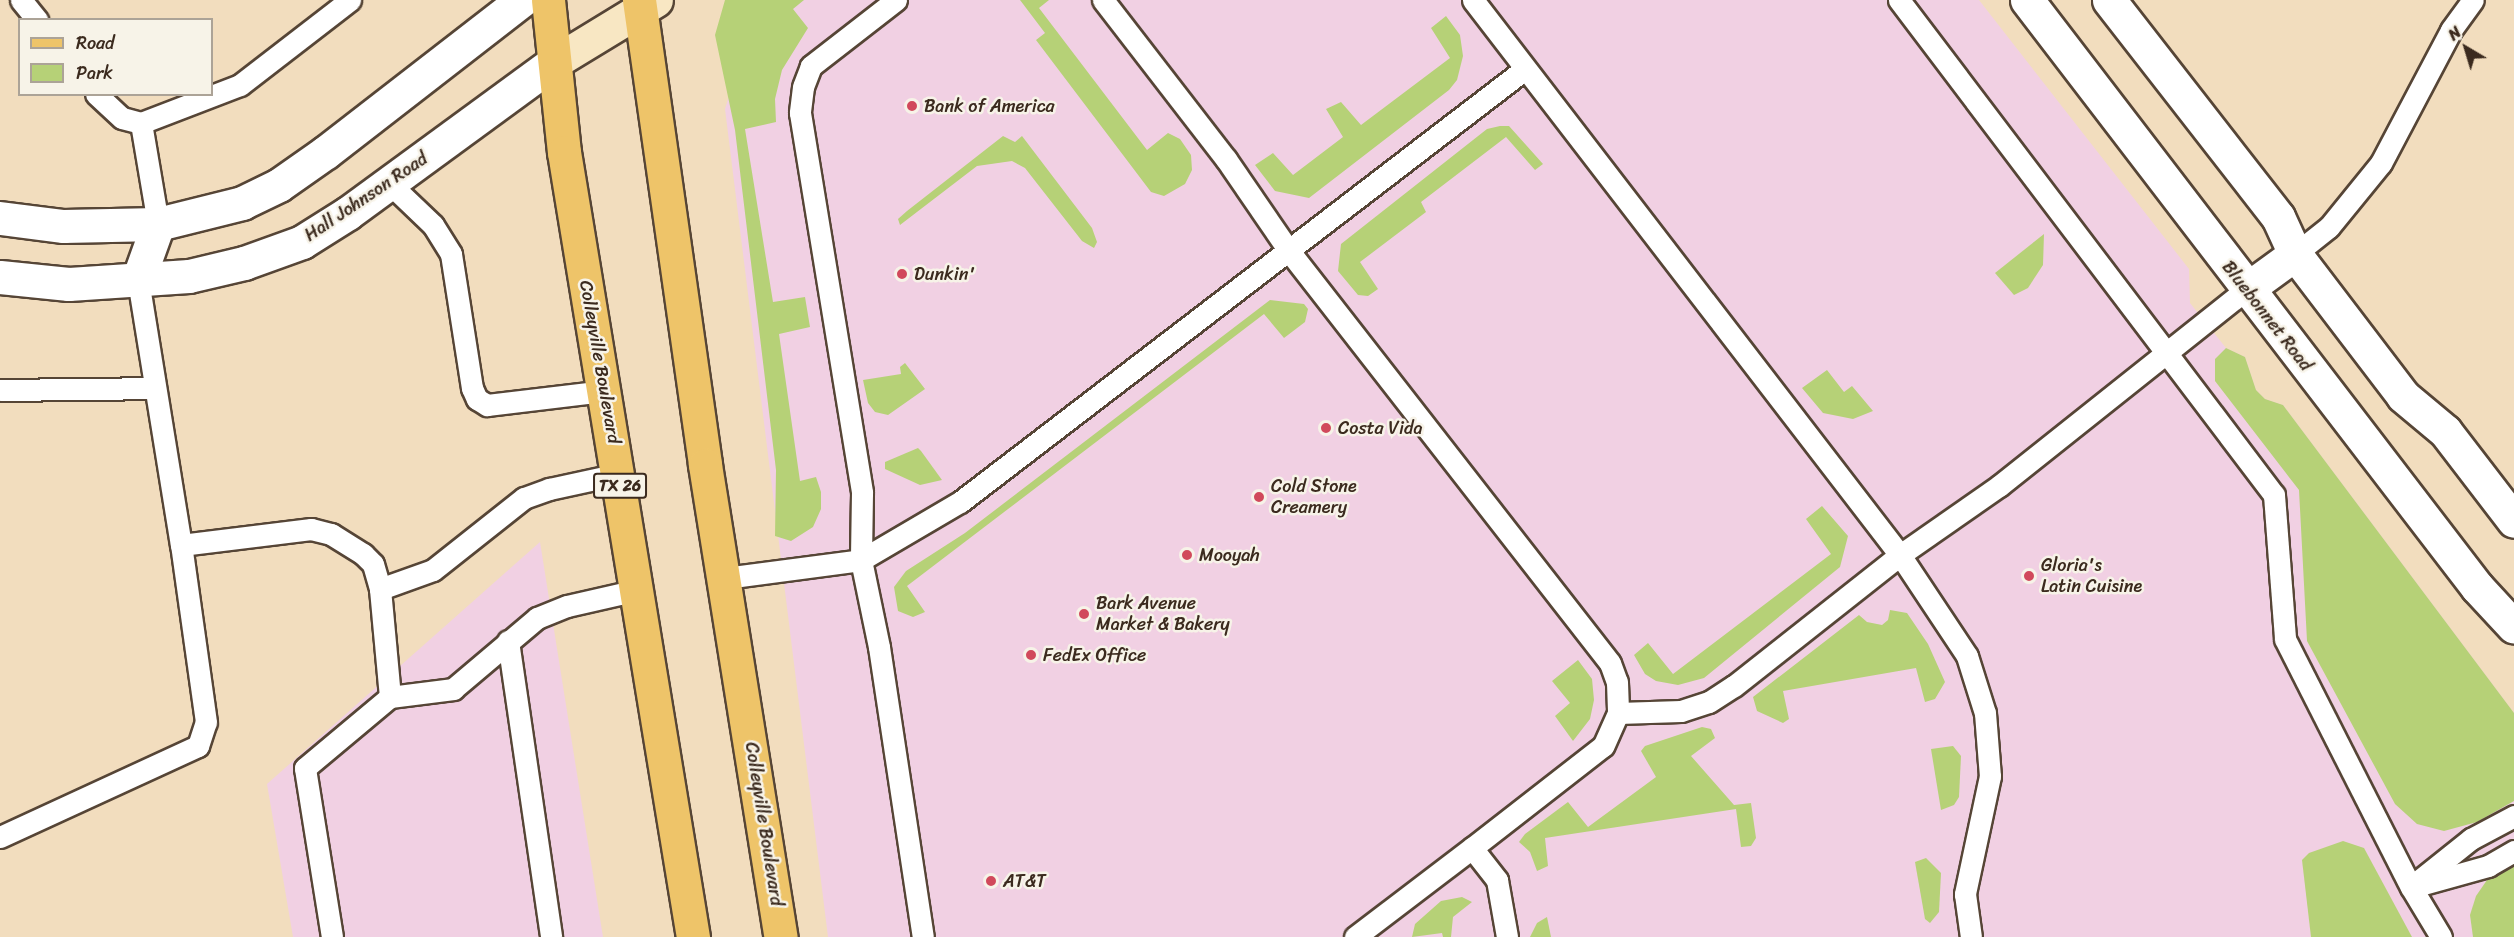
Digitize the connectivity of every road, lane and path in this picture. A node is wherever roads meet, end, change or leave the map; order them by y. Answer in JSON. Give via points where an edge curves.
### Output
{"nodes":[{"id":1,"x":21,"y":0,"type":"edge"},
{"id":2,"x":350,"y":0,"type":"edge"},
{"id":3,"x":522,"y":0,"type":"edge"},
{"id":4,"x":548,"y":0,"type":"edge"},
{"id":5,"x":896,"y":0,"type":"edge"},
{"id":6,"x":1103,"y":0,"type":"edge"},
{"id":7,"x":1473,"y":0,"type":"edge"},
{"id":8,"x":1899,"y":0,"type":"edge"},
{"id":9,"x":2027,"y":0,"type":"edge"},
{"id":10,"x":2109,"y":0,"type":"edge"},
{"id":11,"x":2473,"y":0,"type":"edge"},
{"id":12,"x":645,"y":3,"type":"edge"},
{"id":13,"x":35,"y":18,"type":"edge"},
{"id":14,"x":556,"y":61,"type":"junction"},
{"id":15,"x":1525,"y":69,"type":"junction"},
{"id":16,"x":213,"y":95,"type":"edge"},
{"id":17,"x":98,"y":96,"type":"edge"},
{"id":18,"x":211,"y":96,"type":"edge"},
{"id":19,"x":141,"y":123,"type":"junction"},
{"id":20,"x":389,"y":183,"type":"junction"},
{"id":21,"x":0,"y":218,"type":"edge"},
{"id":22,"x":159,"y":224,"type":"junction"},
{"id":23,"x":1288,"y":251,"type":"junction"},
{"id":24,"x":2295,"y":254,"type":"junction"},
{"id":25,"x":0,"y":277,"type":"edge"},
{"id":26,"x":138,"y":280,"type":"junction"},
{"id":27,"x":2247,"y":289,"type":"junction"},
{"id":28,"x":2167,"y":351,"type":"junction"},
{"id":29,"x":155,"y":388,"type":"junction"},
{"id":30,"x":0,"y":390,"type":"edge"},
{"id":31,"x":605,"y":391,"type":"junction"},
{"id":32,"x":618,"y":474,"type":"junction"},
{"id":33,"x":2514,"y":521,"type":"edge"},
{"id":34,"x":181,"y":545,"type":"junction"},
{"id":35,"x":1900,"y":555,"type":"junction"},
{"id":36,"x":861,"y":560,"type":"junction"},
{"id":37,"x":725,"y":578,"type":"junction"},
{"id":38,"x":380,"y":590,"type":"junction"},
{"id":39,"x":637,"y":590,"type":"junction"},
{"id":40,"x":2514,"y":627,"type":"edge"},
{"id":41,"x":508,"y":641,"type":"junction"},
{"id":42,"x":390,"y":697,"type":"junction"},
{"id":43,"x":1618,"y":713,"type":"junction"},
{"id":44,"x":2514,"y":816,"type":"edge"},
{"id":45,"x":0,"y":837,"type":"edge"},
{"id":46,"x":1472,"y":848,"type":"junction"},
{"id":47,"x":2514,"y":851,"type":"edge"},
{"id":48,"x":2411,"y":888,"type":"junction"},
{"id":49,"x":332,"y":937,"type":"edge"},
{"id":50,"x":551,"y":937,"type":"edge"},
{"id":51,"x":693,"y":937,"type":"edge"},
{"id":52,"x":782,"y":937,"type":"edge"},
{"id":53,"x":923,"y":937,"type":"edge"},
{"id":54,"x":1355,"y":937,"type":"edge"},
{"id":55,"x":1507,"y":937,"type":"edge"},
{"id":56,"x":1971,"y":937,"type":"edge"},
{"id":57,"x":2441,"y":937,"type":"edge"}],
"edges":[{"from":1,"to":13,"type":"lane"},
{"from":2,"to":16,"type":"lane","via":[[240,85]]},
{"from":3,"to":22,"type":"street","via":[[279,185],[242,203]]},
{"from":4,"to":14,"type":"main road","name":"Colleyville Boulevard","number":"TX 26"},
{"from":5,"to":36,"type":"lane","via":[[812,66],[802,87],[800,112],[862,493]]},
{"from":6,"to":23,"type":"lane","via":[[1226,159]]},
{"from":7,"to":15,"type":"lane"},
{"from":8,"to":28,"type":"lane"},
{"from":9,"to":27,"type":"street","name":"Bluebonnet Road"},
{"from":10,"to":24,"type":"street","via":[[2278,217]]},
{"from":11,"to":24,"type":"lane","via":[[2451,30],[2381,163],[2329,227]]},
{"from":12,"to":14,"type":"main road","name":"Hall Johnson Road"},
{"from":12,"to":37,"type":"main road","name":"Colleyville Boulevard","via":[[705,465]]},
{"from":14,"to":20,"type":"street","name":"Hall Johnson Road"},
{"from":14,"to":31,"type":"main road","name":"Colleyville Boulevard","number":"TX 26","via":[[564,152]]},
{"from":15,"to":23,"type":"lane"},
{"from":15,"to":35,"type":"lane"},
{"from":17,"to":19,"type":"lane","via":[[122,117]]},
{"from":18,"to":19,"type":"lane"},
{"from":19,"to":22,"type":"lane"},
{"from":20,"to":26,"type":"street","name":"Hall Johnson Road","via":[[302,242],[244,263],[189,276]]},
{"from":20,"to":31,"type":"lane","via":[[433,225],[451,254],[477,399],[487,405]]},
{"from":21,"to":22,"type":"street","via":[[63,226]]},
{"from":22,"to":26,"type":"street"},
{"from":23,"to":36,"type":"lane","via":[[960,502]]},
{"from":23,"to":43,"type":"lane","via":[[1359,336],[1610,663],[1617,682]]},
{"from":24,"to":27,"type":"street"},
{"from":24,"to":33,"type":"street","via":[[2403,396],[2445,431]]},
{"from":25,"to":26,"type":"street","name":"Hall Johnson Road","via":[[69,284]]},
{"from":26,"to":29,"type":"lane"},
{"from":27,"to":28,"type":"lane"},
{"from":27,"to":40,"type":"street","name":"Bluebonnet Road","via":[[2477,587]]},
{"from":28,"to":35,"type":"lane","via":[[1999,486]]},
{"from":28,"to":48,"type":"lane","via":[[2274,495],[2285,639]]},
{"from":29,"to":30,"type":"lane"},
{"from":29,"to":34,"type":"lane"},
{"from":31,"to":32,"type":"main road","name":"Colleyville Boulevard","number":"TX 26"},
{"from":32,"to":38,"type":"lane","via":[[524,498],[433,570]]},
{"from":32,"to":39,"type":"main road","name":"Colleyville Boulevard","number":"TX 26"},
{"from":34,"to":38,"type":"lane","via":[[311,529],[331,534],[363,554],[373,564]]},
{"from":34,"to":45,"type":"lane","via":[[206,722],[198,746]]},
{"from":35,"to":43,"type":"lane","via":[[1709,702],[1681,711]]},
{"from":35,"to":56,"type":"lane","via":[[1931,596],[1967,656],[1984,710],[1990,776],[1965,894]]},
{"from":36,"to":37,"type":"lane"},
{"from":36,"to":53,"type":"lane","via":[[879,647]]},
{"from":37,"to":52,"type":"main road","name":"Colleyville Boulevard"},
{"from":38,"to":42,"type":"lane"},
{"from":39,"to":41,"type":"lane","via":[[567,606],[537,618]]},
{"from":39,"to":51,"type":"main road","name":"Colleyville Boulevard","number":"TX 26"},
{"from":41,"to":42,"type":"lane","via":[[453,689]]},
{"from":41,"to":50,"type":"lane"},
{"from":42,"to":49,"type":"lane","via":[[305,768]]},
{"from":43,"to":46,"type":"lane","via":[[1604,746]]},
{"from":44,"to":48,"type":"lane","via":[[2471,839]]},
{"from":46,"to":54,"type":"lane"},
{"from":46,"to":55,"type":"lane","via":[[1497,879]]},
{"from":47,"to":48,"type":"lane","via":[[2488,866]]},
{"from":48,"to":57,"type":"lane"}]}
